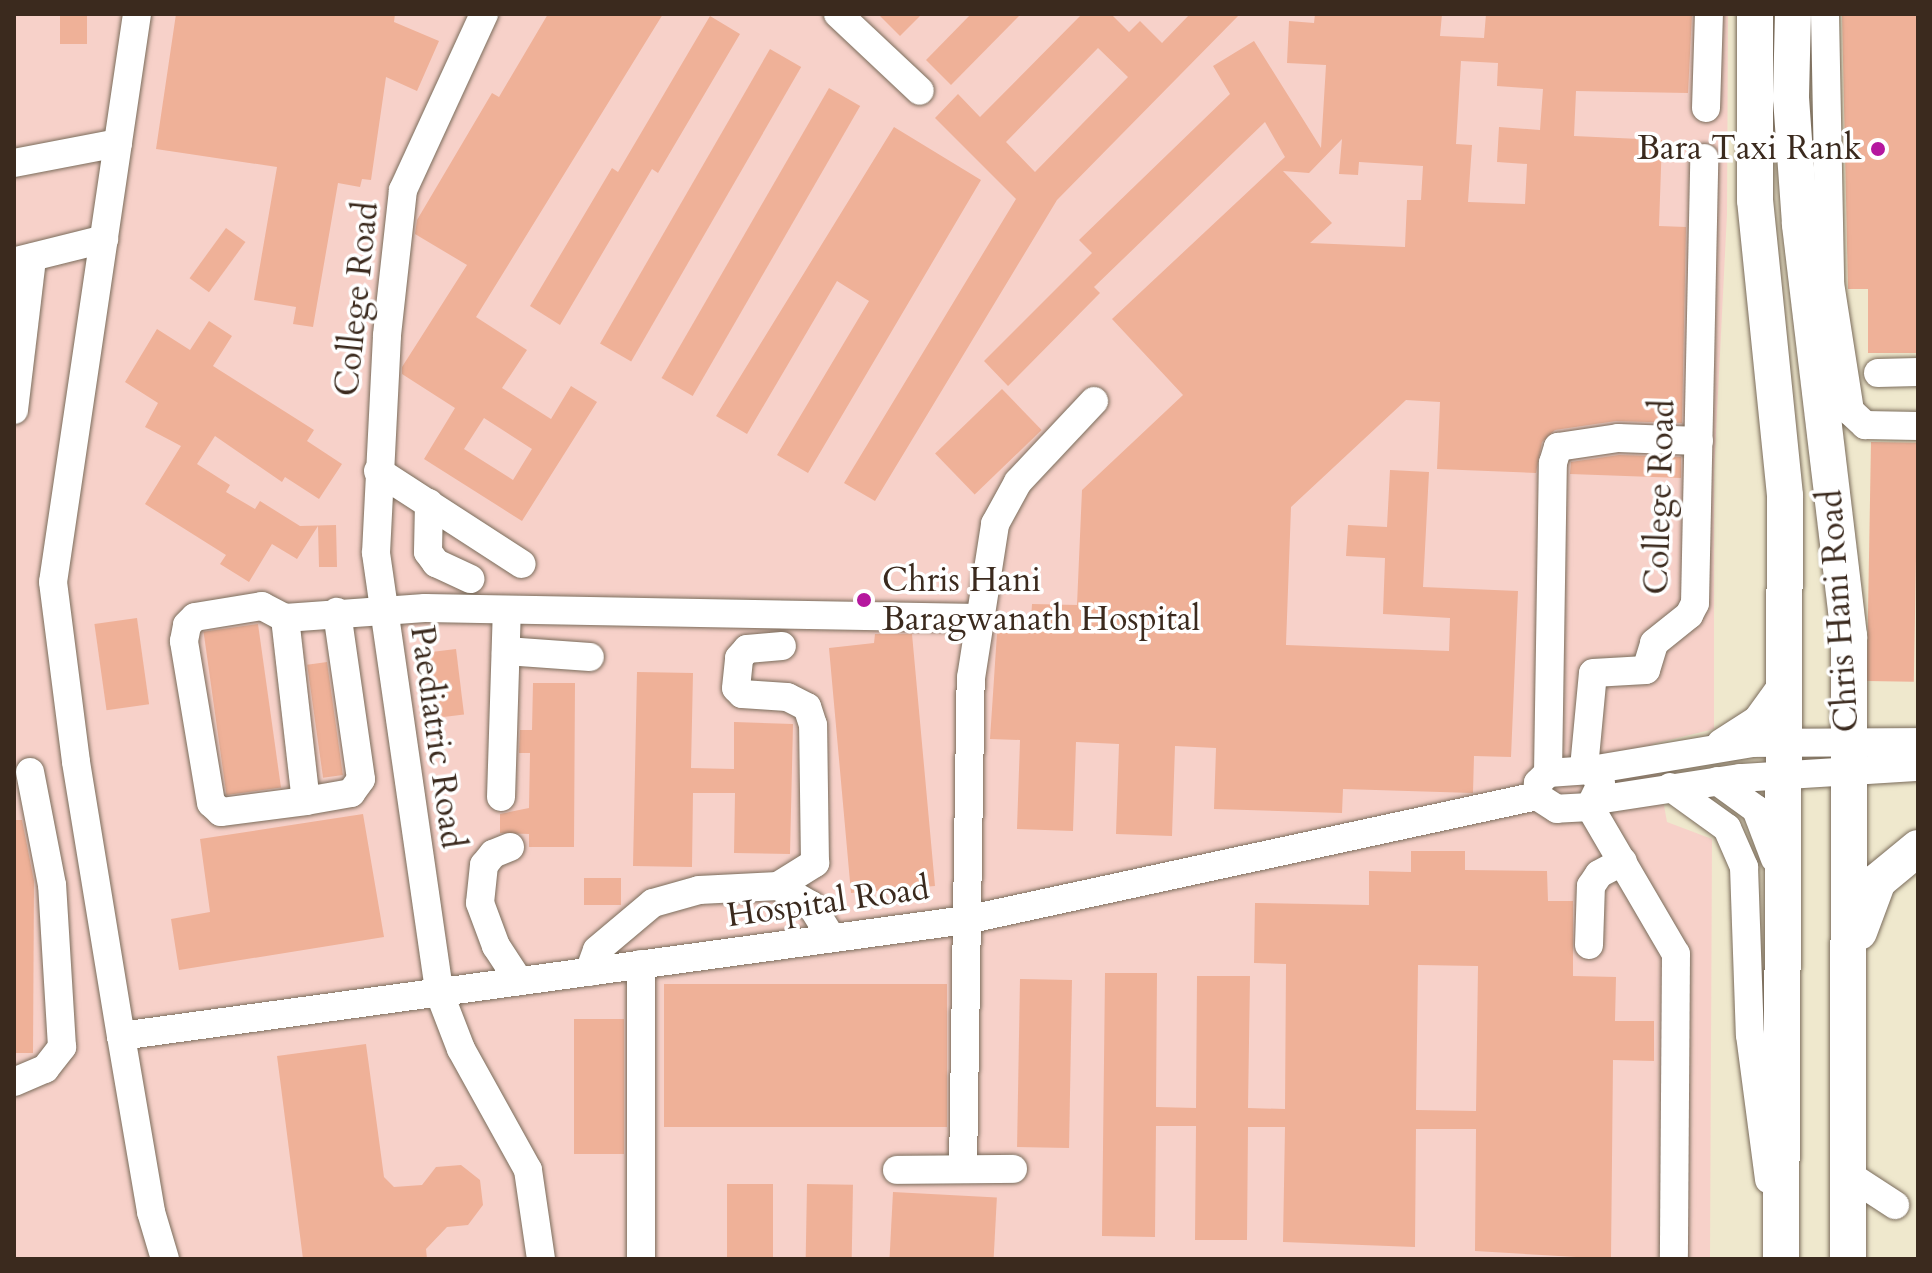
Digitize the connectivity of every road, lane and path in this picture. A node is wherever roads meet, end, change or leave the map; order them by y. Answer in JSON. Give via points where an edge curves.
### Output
{"nodes":[{"id":1,"x":137,"y":14,"type":"edge"},
{"id":2,"x":484,"y":14,"type":"edge"},
{"id":3,"x":838,"y":14,"type":"edge"},
{"id":4,"x":1709,"y":14,"type":"edge"},
{"id":5,"x":1755,"y":14,"type":"edge"},
{"id":6,"x":1793,"y":14,"type":"edge"},
{"id":7,"x":1825,"y":14,"type":"edge"},
{"id":8,"x":920,"y":91,"type":"dead end"},
{"id":9,"x":1706,"y":108,"type":"dead end"},
{"id":10,"x":118,"y":143,"type":"junction"},
{"id":11,"x":1704,"y":158,"type":"dead end"},
{"id":12,"x":14,"y":163,"type":"edge"},
{"id":13,"x":104,"y":239,"type":"junction"},
{"id":14,"x":23,"y":260,"type":"edge"},
{"id":15,"x":1918,"y":372,"type":"edge"},
{"id":16,"x":1878,"y":373,"type":"dead end"},
{"id":17,"x":1094,"y":401,"type":"dead end"},
{"id":18,"x":14,"y":410,"type":"edge"},
{"id":19,"x":1918,"y":426,"type":"edge"},
{"id":20,"x":1699,"y":441,"type":"junction"},
{"id":21,"x":378,"y":471,"type":"junction"},
{"id":22,"x":429,"y":503,"type":"junction"},
{"id":23,"x":522,"y":564,"type":"dead end"},
{"id":24,"x":470,"y":579,"type":"dead end"},
{"id":25,"x":382,"y":608,"type":"junction"},
{"id":26,"x":507,"y":610,"type":"junction"},
{"id":27,"x":337,"y":612,"type":"junction"},
{"id":28,"x":285,"y":618,"type":"junction"},
{"id":29,"x":979,"y":618,"type":"junction"},
{"id":30,"x":782,"y":646,"type":"dead end"},
{"id":31,"x":506,"y":651,"type":"junction"},
{"id":32,"x":590,"y":657,"type":"dead end"},
{"id":33,"x":1786,"y":680,"type":"junction"},
{"id":34,"x":1918,"y":742,"type":"edge"},
{"id":35,"x":1703,"y":753,"type":"junction"},
{"id":36,"x":1849,"y":756,"type":"junction"},
{"id":37,"x":1784,"y":758,"type":"junction"},
{"id":38,"x":76,"y":762,"type":"junction"},
{"id":39,"x":1918,"y":767,"type":"edge"},
{"id":40,"x":1587,"y":769,"type":"junction"},
{"id":41,"x":22,"y":773,"type":"edge"},
{"id":42,"x":1717,"y":781,"type":"junction"},
{"id":43,"x":1542,"y":785,"type":"junction"},
{"id":44,"x":1670,"y":787,"type":"junction"},
{"id":45,"x":501,"y":797,"type":"dead end"},
{"id":46,"x":306,"y":801,"type":"junction"},
{"id":47,"x":1593,"y":804,"type":"junction"},
{"id":48,"x":89,"y":839,"type":"junction"},
{"id":49,"x":44,"y":844,"type":"junction"},
{"id":50,"x":510,"y":847,"type":"dead end"},
{"id":51,"x":1918,"y":848,"type":"edge"},
{"id":52,"x":1623,"y":861,"type":"junction"},
{"id":53,"x":778,"y":886,"type":"junction"},
{"id":54,"x":1784,"y":899,"type":"junction"},
{"id":55,"x":966,"y":920,"type":"junction"},
{"id":56,"x":832,"y":938,"type":"junction"},
{"id":57,"x":1589,"y":945,"type":"dead end"},
{"id":58,"x":1851,"y":956,"type":"junction"},
{"id":59,"x":641,"y":964,"type":"junction"},
{"id":60,"x":589,"y":972,"type":"junction"},
{"id":61,"x":519,"y":981,"type":"junction"},
{"id":62,"x":439,"y":992,"type":"junction"},
{"id":63,"x":121,"y":1036,"type":"junction"},
{"id":64,"x":14,"y":1082,"type":"edge"},
{"id":65,"x":963,"y":1169,"type":"junction"},
{"id":66,"x":1013,"y":1169,"type":"dead end"},
{"id":67,"x":897,"y":1170,"type":"dead end"},
{"id":68,"x":1849,"y":1175,"type":"junction"},
{"id":69,"x":1895,"y":1205,"type":"dead end"},
{"id":70,"x":1781,"y":1257,"type":"edge"},
{"id":71,"x":165,"y":1259,"type":"edge"},
{"id":72,"x":541,"y":1259,"type":"edge"},
{"id":73,"x":641,"y":1259,"type":"edge"},
{"id":74,"x":1674,"y":1259,"type":"edge"},
{"id":75,"x":1848,"y":1259,"type":"edge"}],
"edges":[{"from":1,"to":10,"type":"street"},
{"from":2,"to":21,"type":"street","name":"College Road","via":[[403,190]]},
{"from":3,"to":8,"type":"street"},
{"from":4,"to":9,"type":"street"},
{"from":5,"to":33,"type":"main road","name":"Chris Hani Road","via":[[1755,200],[1785,496]]},
{"from":6,"to":36,"type":"main road","name":"Chris Hani Road","via":[[1793,139],[1849,636]]},
{"from":7,"to":19,"type":"street","via":[[1830,283],[1850,411],[1865,425]]},
{"from":10,"to":12,"type":"street"},
{"from":10,"to":13,"type":"street"},
{"from":11,"to":20,"type":"street","name":"College Road"},
{"from":13,"to":14,"type":"street"},
{"from":13,"to":38,"type":"street","via":[[53,582]]},
{"from":14,"to":18,"type":"street"},
{"from":15,"to":16,"type":"street"},
{"from":17,"to":29,"type":"street","via":[[998,510]]},
{"from":20,"to":40,"type":"street","name":"College Road","via":[[1694,608],[1654,643],[1646,670],[1593,673]]},
{"from":20,"to":43,"type":"street","via":[[1591,439],[1558,447],[1553,463]]},
{"from":21,"to":22,"type":"street"},
{"from":21,"to":25,"type":"street","name":"College Road"},
{"from":22,"to":23,"type":"street"},
{"from":22,"to":24,"type":"street","via":[[428,552],[436,563]]},
{"from":25,"to":26,"type":"street","name":"Paediatric Road"},
{"from":25,"to":27,"type":"street"},
{"from":25,"to":62,"type":"street","name":"Paediatric Road"},
{"from":26,"to":29,"type":"street","name":"Paediatric Road"},
{"from":26,"to":31,"type":"street"},
{"from":27,"to":28,"type":"street"},
{"from":27,"to":46,"type":"street","via":[[361,779],[351,793]]},
{"from":28,"to":46,"type":"street"},
{"from":28,"to":46,"type":"street","via":[[262,606],[195,617],[184,641],[211,803],[221,812],[235,812]]},
{"from":29,"to":55,"type":"street","via":[[970,693]]},
{"from":30,"to":53,"type":"street","via":[[747,649],[739,658],[736,688],[742,694],[799,701],[813,725],[819,851],[810,869]]},
{"from":31,"to":32,"type":"street"},
{"from":31,"to":45,"type":"street"},
{"from":33,"to":35,"type":"street","via":[[1757,720]]},
{"from":33,"to":37,"type":"main road","name":"Chris Hani Road"},
{"from":34,"to":36,"type":"street"},
{"from":35,"to":37,"type":"street","name":"Hospital Road"},
{"from":35,"to":40,"type":"street","name":"Hospital Road"},
{"from":36,"to":37,"type":"street"},
{"from":36,"to":39,"type":"street"},
{"from":36,"to":58,"type":"main road","name":"Chris Hani Road"},
{"from":37,"to":42,"type":"street"},
{"from":37,"to":54,"type":"main road","name":"Chris Hani Road"},
{"from":38,"to":41,"type":"street"},
{"from":38,"to":48,"type":"street"},
{"from":40,"to":43,"type":"street","name":"Hospital Road"},
{"from":40,"to":47,"type":"street","via":[[1601,784]]},
{"from":41,"to":49,"type":"street"},
{"from":42,"to":44,"type":"street"},
{"from":42,"to":54,"type":"street","via":[[1746,798],[1765,823]]},
{"from":43,"to":47,"type":"street","via":[[1557,809]]},
{"from":43,"to":55,"type":"street","name":"Hospital Road","via":[[1456,818]]},
{"from":44,"to":47,"type":"street"},
{"from":44,"to":70,"type":"street","via":[[1727,828],[1744,867],[1751,1051]]},
{"from":47,"to":52,"type":"street"},
{"from":48,"to":49,"type":"street"},
{"from":48,"to":63,"type":"street"},
{"from":49,"to":64,"type":"street","via":[[52,885],[62,1047],[45,1069]]},
{"from":50,"to":61,"type":"street","via":[[484,865],[480,903],[496,946]]},
{"from":51,"to":58,"type":"main road","via":[[1878,881]]},
{"from":52,"to":57,"type":"street","via":[[1599,874],[1591,886]]},
{"from":52,"to":74,"type":"street","via":[[1668,933],[1678,967]]},
{"from":53,"to":56,"type":"street","via":[[811,905]]},
{"from":53,"to":60,"type":"street","via":[[665,897],[597,950]]},
{"from":54,"to":70,"type":"main road","name":"Chris Hani Road"},
{"from":55,"to":56,"type":"street","name":"Hospital Road"},
{"from":55,"to":65,"type":"street"},
{"from":56,"to":59,"type":"street","name":"Hospital Road"},
{"from":58,"to":68,"type":"main road","name":"Chris Hani Road"},
{"from":59,"to":60,"type":"street","name":"Hospital Road"},
{"from":59,"to":73,"type":"street"},
{"from":60,"to":61,"type":"street","name":"Hospital Road"},
{"from":61,"to":62,"type":"street","name":"Hospital Road"},
{"from":62,"to":63,"type":"street","name":"Hospital Road"},
{"from":62,"to":72,"type":"street","name":"Paediatric Road","via":[[461,1049],[528,1170]]},
{"from":63,"to":71,"type":"street","via":[[151,1212]]},
{"from":65,"to":66,"type":"street"},
{"from":65,"to":67,"type":"street"},
{"from":68,"to":69,"type":"street"},
{"from":68,"to":75,"type":"main road","name":"Chris Hani Road"}]}
